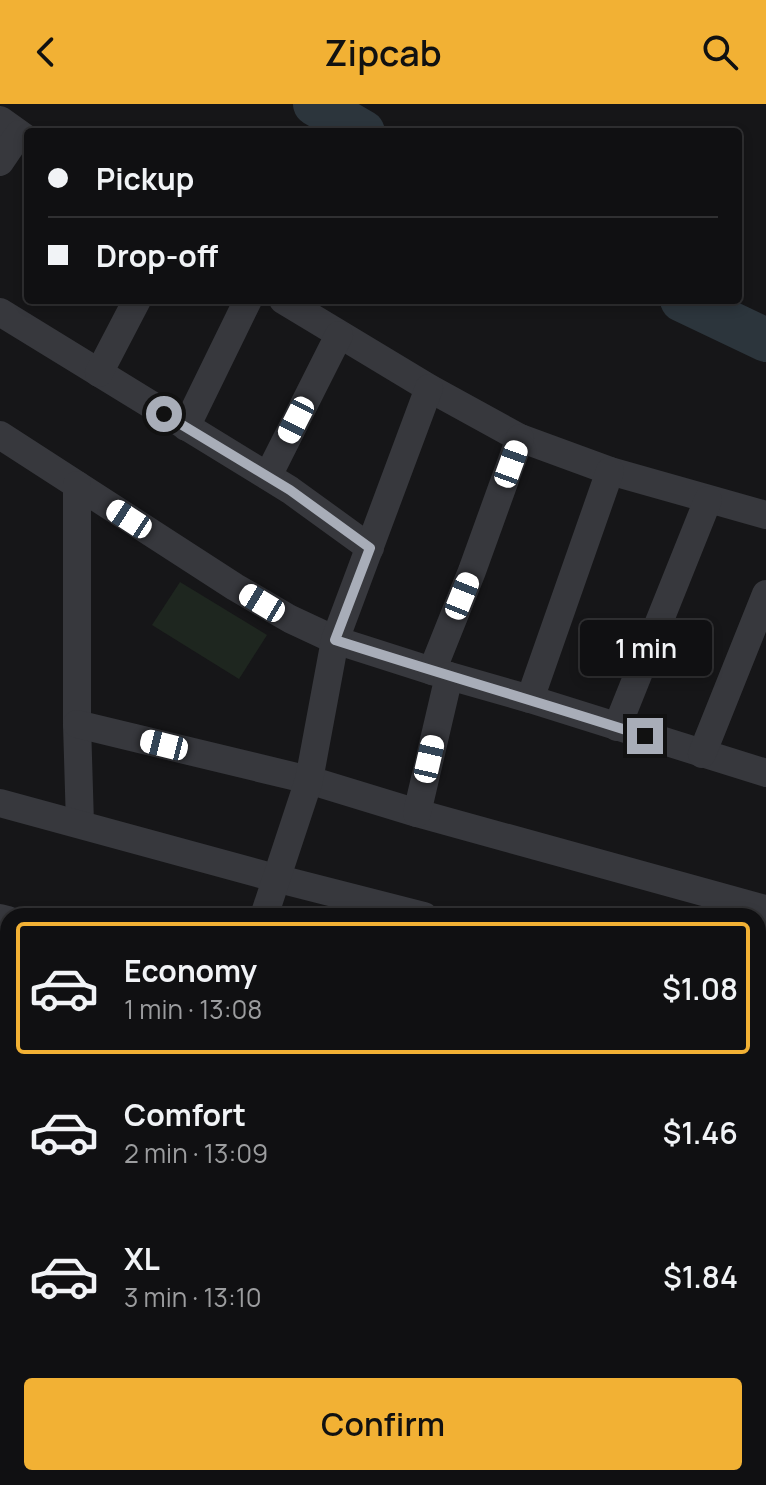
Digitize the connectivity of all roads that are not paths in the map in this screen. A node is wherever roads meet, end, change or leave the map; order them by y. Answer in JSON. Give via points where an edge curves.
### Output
{"nodes":[{"id":1,"x":16,"y":131,"type":"edge"},
{"id":2,"x":0,"y":162,"type":"edge"},
{"id":3,"x":135,"y":304,"type":"edge"},
{"id":4,"x":246,"y":304,"type":"edge"},
{"id":5,"x":289,"y":304,"type":"edge"},
{"id":6,"x":14,"y":311,"type":"edge"},
{"id":7,"x":339,"y":335,"type":"junction"},
{"id":8,"x":99,"y":373,"type":"junction"},
{"id":9,"x":429,"y":388,"type":"junction"},
{"id":10,"x":186,"y":427,"type":"junction"},
{"id":11,"x":0,"y":435,"type":"edge"},
{"id":12,"x":520,"y":438,"type":"junction"},
{"id":13,"x":610,"y":471,"type":"junction"},
{"id":14,"x":268,"y":476,"type":"junction"},
{"id":15,"x":77,"y":485,"type":"junction"},
{"id":16,"x":708,"y":500,"type":"junction"},
{"id":17,"x":766,"y":515,"type":"edge"},
{"id":18,"x":370,"y":548,"type":"junction"},
{"id":19,"x":766,"y":594,"type":"edge"},
{"id":20,"x":335,"y":640,"type":"junction"},
{"id":21,"x":440,"y":674,"type":"junction"},
{"id":22,"x":530,"y":699,"type":"junction"},
{"id":23,"x":77,"y":724,"type":"junction"},
{"id":24,"x":617,"y":727,"type":"junction"},
{"id":25,"x":702,"y":754,"type":"junction"},
{"id":26,"x":766,"y":773,"type":"edge"},
{"id":27,"x":309,"y":780,"type":"junction"},
{"id":28,"x":0,"y":803,"type":"edge"},
{"id":29,"x":417,"y":813,"type":"junction"},
{"id":30,"x":80,"y":824,"type":"junction"},
{"id":31,"x":275,"y":878,"type":"junction"},
{"id":32,"x":266,"y":908,"type":"edge"},
{"id":33,"x":393,"y":908,"type":"edge"},
{"id":34,"x":746,"y":908,"type":"edge"}],
"edges":[{"from":1,"to":2,"type":"street"},
{"from":3,"to":8,"type":"street"},
{"from":4,"to":10,"type":"street"},
{"from":5,"to":7,"type":"street"},
{"from":6,"to":8,"type":"street"},
{"from":7,"to":9,"type":"street"},
{"from":7,"to":14,"type":"street"},
{"from":8,"to":10,"type":"street"},
{"from":9,"to":12,"type":"street"},
{"from":9,"to":18,"type":"street"},
{"from":10,"to":14,"type":"street"},
{"from":11,"to":15,"type":"street"},
{"from":12,"to":13,"type":"street"},
{"from":12,"to":21,"type":"street"},
{"from":13,"to":16,"type":"street"},
{"from":13,"to":22,"type":"street"},
{"from":14,"to":18,"type":"street"},
{"from":15,"to":20,"type":"street","via":[[235,587]]},
{"from":15,"to":23,"type":"street"},
{"from":16,"to":17,"type":"street"},
{"from":16,"to":24,"type":"street"},
{"from":18,"to":20,"type":"street"},
{"from":19,"to":25,"type":"street"},
{"from":20,"to":21,"type":"street"},
{"from":20,"to":27,"type":"street"},
{"from":21,"to":22,"type":"street"},
{"from":21,"to":29,"type":"street"},
{"from":22,"to":24,"type":"street"},
{"from":23,"to":27,"type":"street"},
{"from":23,"to":30,"type":"street"},
{"from":24,"to":25,"type":"street"},
{"from":25,"to":26,"type":"street"},
{"from":27,"to":29,"type":"street"},
{"from":27,"to":31,"type":"street"},
{"from":28,"to":30,"type":"street"},
{"from":29,"to":34,"type":"street"},
{"from":30,"to":31,"type":"street"},
{"from":31,"to":32,"type":"street"},
{"from":31,"to":33,"type":"street"}]}
